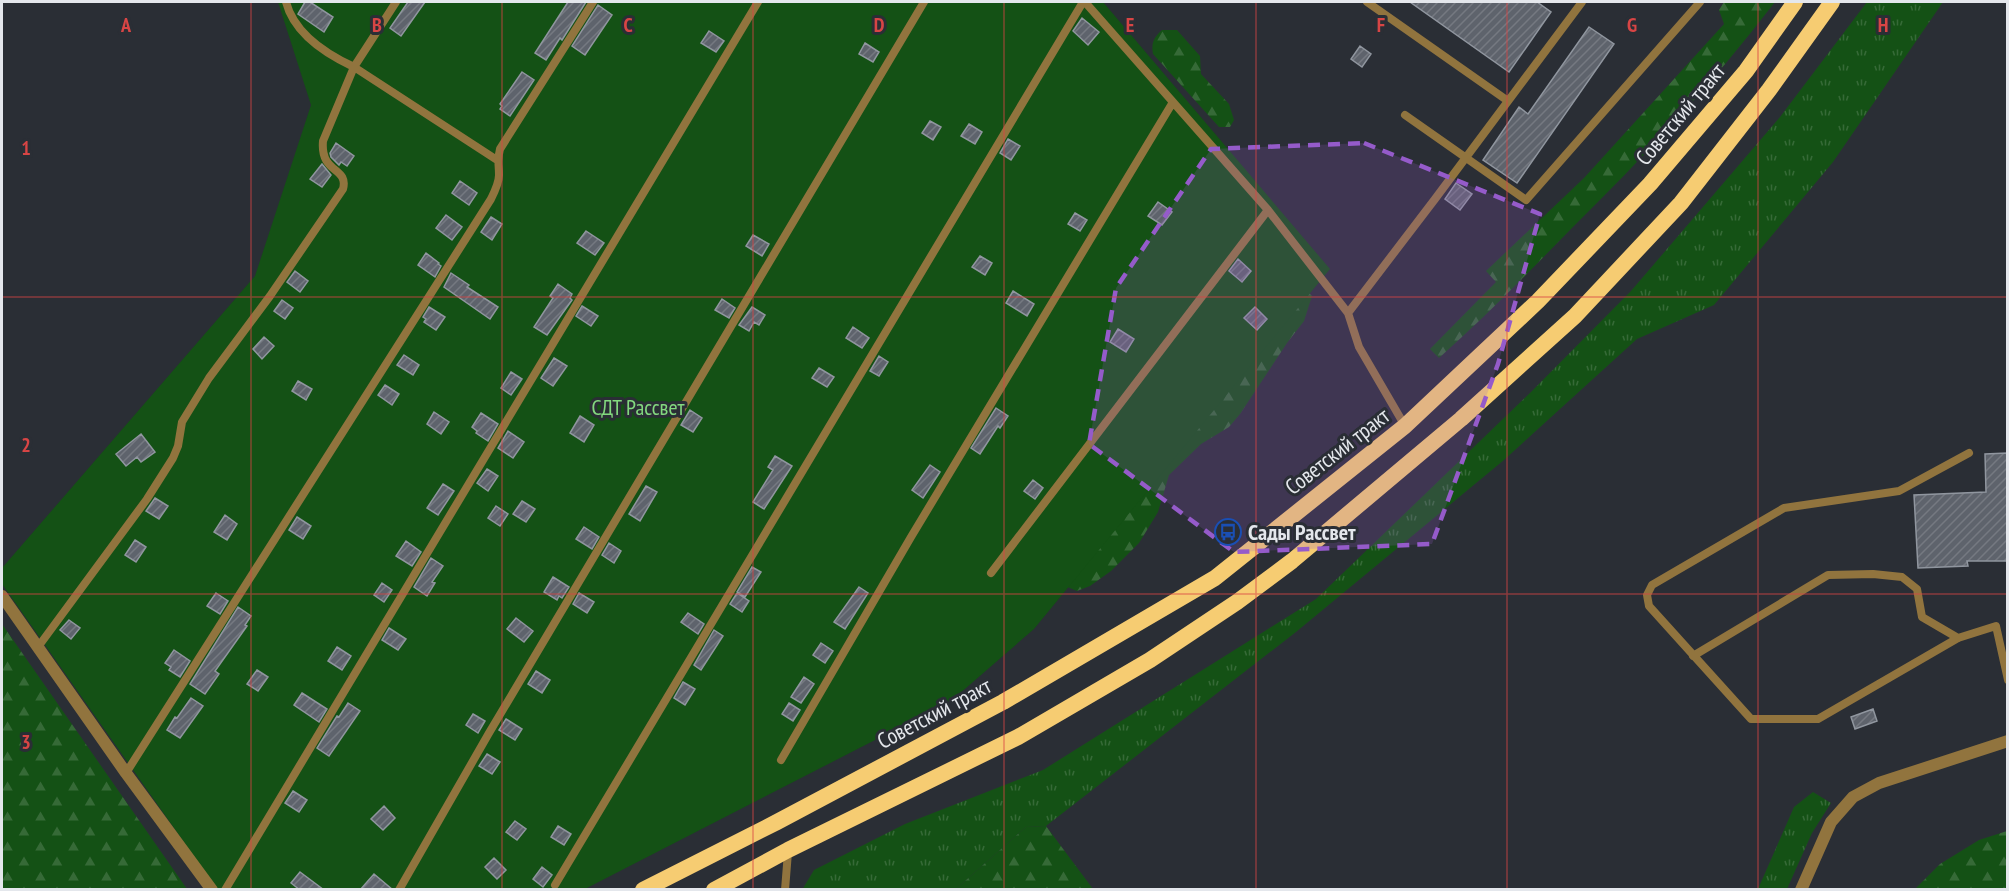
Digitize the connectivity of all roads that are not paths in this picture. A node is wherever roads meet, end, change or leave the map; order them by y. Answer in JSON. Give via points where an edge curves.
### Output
{"nodes":[{"id":1,"x":285,"y":2,"type":"edge"},
{"id":2,"x":396,"y":2,"type":"edge"},
{"id":3,"x":593,"y":2,"type":"edge"},
{"id":4,"x":758,"y":2,"type":"edge"},
{"id":5,"x":924,"y":2,"type":"edge"},
{"id":6,"x":1084,"y":2,"type":"edge"},
{"id":7,"x":1367,"y":2,"type":"edge"},
{"id":8,"x":1582,"y":2,"type":"edge"},
{"id":9,"x":1698,"y":2,"type":"edge"},
{"id":10,"x":1795,"y":2,"type":"edge"},
{"id":11,"x":1832,"y":2,"type":"edge"},
{"id":12,"x":354,"y":68,"type":"junction"},
{"id":13,"x":1173,"y":102,"type":"junction"},
{"id":14,"x":1508,"y":102,"type":"junction"},
{"id":15,"x":1405,"y":115,"type":"dead end"},
{"id":16,"x":1467,"y":157,"type":"junction"},
{"id":17,"x":497,"y":159,"type":"junction"},
{"id":18,"x":1268,"y":210,"type":"junction"},
{"id":19,"x":1348,"y":313,"type":"junction"},
{"id":20,"x":1406,"y":426,"type":"junction"},
{"id":21,"x":1969,"y":453,"type":"dead end"},
{"id":22,"x":991,"y":573,"type":"dead end"},
{"id":23,"x":2,"y":596,"type":"edge"},
{"id":24,"x":1958,"y":638,"type":"junction"},
{"id":25,"x":38,"y":648,"type":"junction"},
{"id":26,"x":1693,"y":656,"type":"junction"},
{"id":27,"x":2007,"y":680,"type":"edge"},
{"id":28,"x":2007,"y":741,"type":"edge"},
{"id":29,"x":781,"y":760,"type":"dead end"},
{"id":30,"x":126,"y":773,"type":"junction"},
{"id":31,"x":788,"y":850,"type":"junction"},
{"id":32,"x":555,"y":885,"type":"dead end"},
{"id":33,"x":212,"y":890,"type":"edge"},
{"id":34,"x":225,"y":890,"type":"edge"},
{"id":35,"x":399,"y":890,"type":"edge"},
{"id":36,"x":643,"y":890,"type":"edge"},
{"id":37,"x":714,"y":890,"type":"edge"},
{"id":38,"x":785,"y":890,"type":"edge"},
{"id":39,"x":1801,"y":890,"type":"edge"}],
"edges":[{"from":1,"to":12,"type":"lane","via":[[288,12],[313,42]]},
{"from":2,"to":12,"type":"lane"},
{"from":3,"to":17,"type":"lane"},
{"from":4,"to":34,"type":"lane"},
{"from":5,"to":35,"type":"lane"},
{"from":6,"to":13,"type":"lane"},
{"from":6,"to":32,"type":"lane"},
{"from":7,"to":14,"type":"lane"},
{"from":8,"to":14,"type":"lane"},
{"from":9,"to":16,"type":"lane","via":[[1527,200]]},
{"from":10,"to":20,"type":"highway","name":"Советский тракт","via":[[1746,71],[1650,184],[1538,301]]},
{"from":11,"to":31,"type":"highway","via":[[1681,203],[1575,316],[1461,420],[1292,561],[1150,660],[1018,737]]},
{"from":12,"to":17,"type":"lane"},
{"from":12,"to":25,"type":"lane","via":[[322,149],[327,164],[344,179],[343,189],[182,422],[173,458],[147,499]]},
{"from":13,"to":18,"type":"lane"},
{"from":13,"to":29,"type":"lane"},
{"from":14,"to":16,"type":"lane"},
{"from":15,"to":16,"type":"lane"},
{"from":16,"to":19,"type":"lane"},
{"from":17,"to":30,"type":"lane","via":[[498,183],[491,199]]},
{"from":18,"to":19,"type":"lane"},
{"from":18,"to":22,"type":"lane"},
{"from":19,"to":20,"type":"lane","via":[[1359,347]]},
{"from":20,"to":36,"type":"highway","name":"Советский тракт","via":[[1215,578],[1003,702]]},
{"from":21,"to":26,"type":"lane","via":[[1899,490],[1784,508],[1652,585],[1647,595],[1648,606]]},
{"from":23,"to":25,"type":"street"},
{"from":24,"to":26,"type":"lane","via":[[1818,719],[1751,719]]},
{"from":24,"to":26,"type":"lane","via":[[1922,617],[1917,589],[1902,577],[1828,575]]},
{"from":24,"to":27,"type":"lane","via":[[1996,626]]},
{"from":25,"to":30,"type":"street"},
{"from":28,"to":39,"type":"street","via":[[1879,783],[1853,797],[1831,822]]},
{"from":30,"to":33,"type":"street"},
{"from":31,"to":37,"type":"highway"},
{"from":31,"to":38,"type":"lane"}]}
